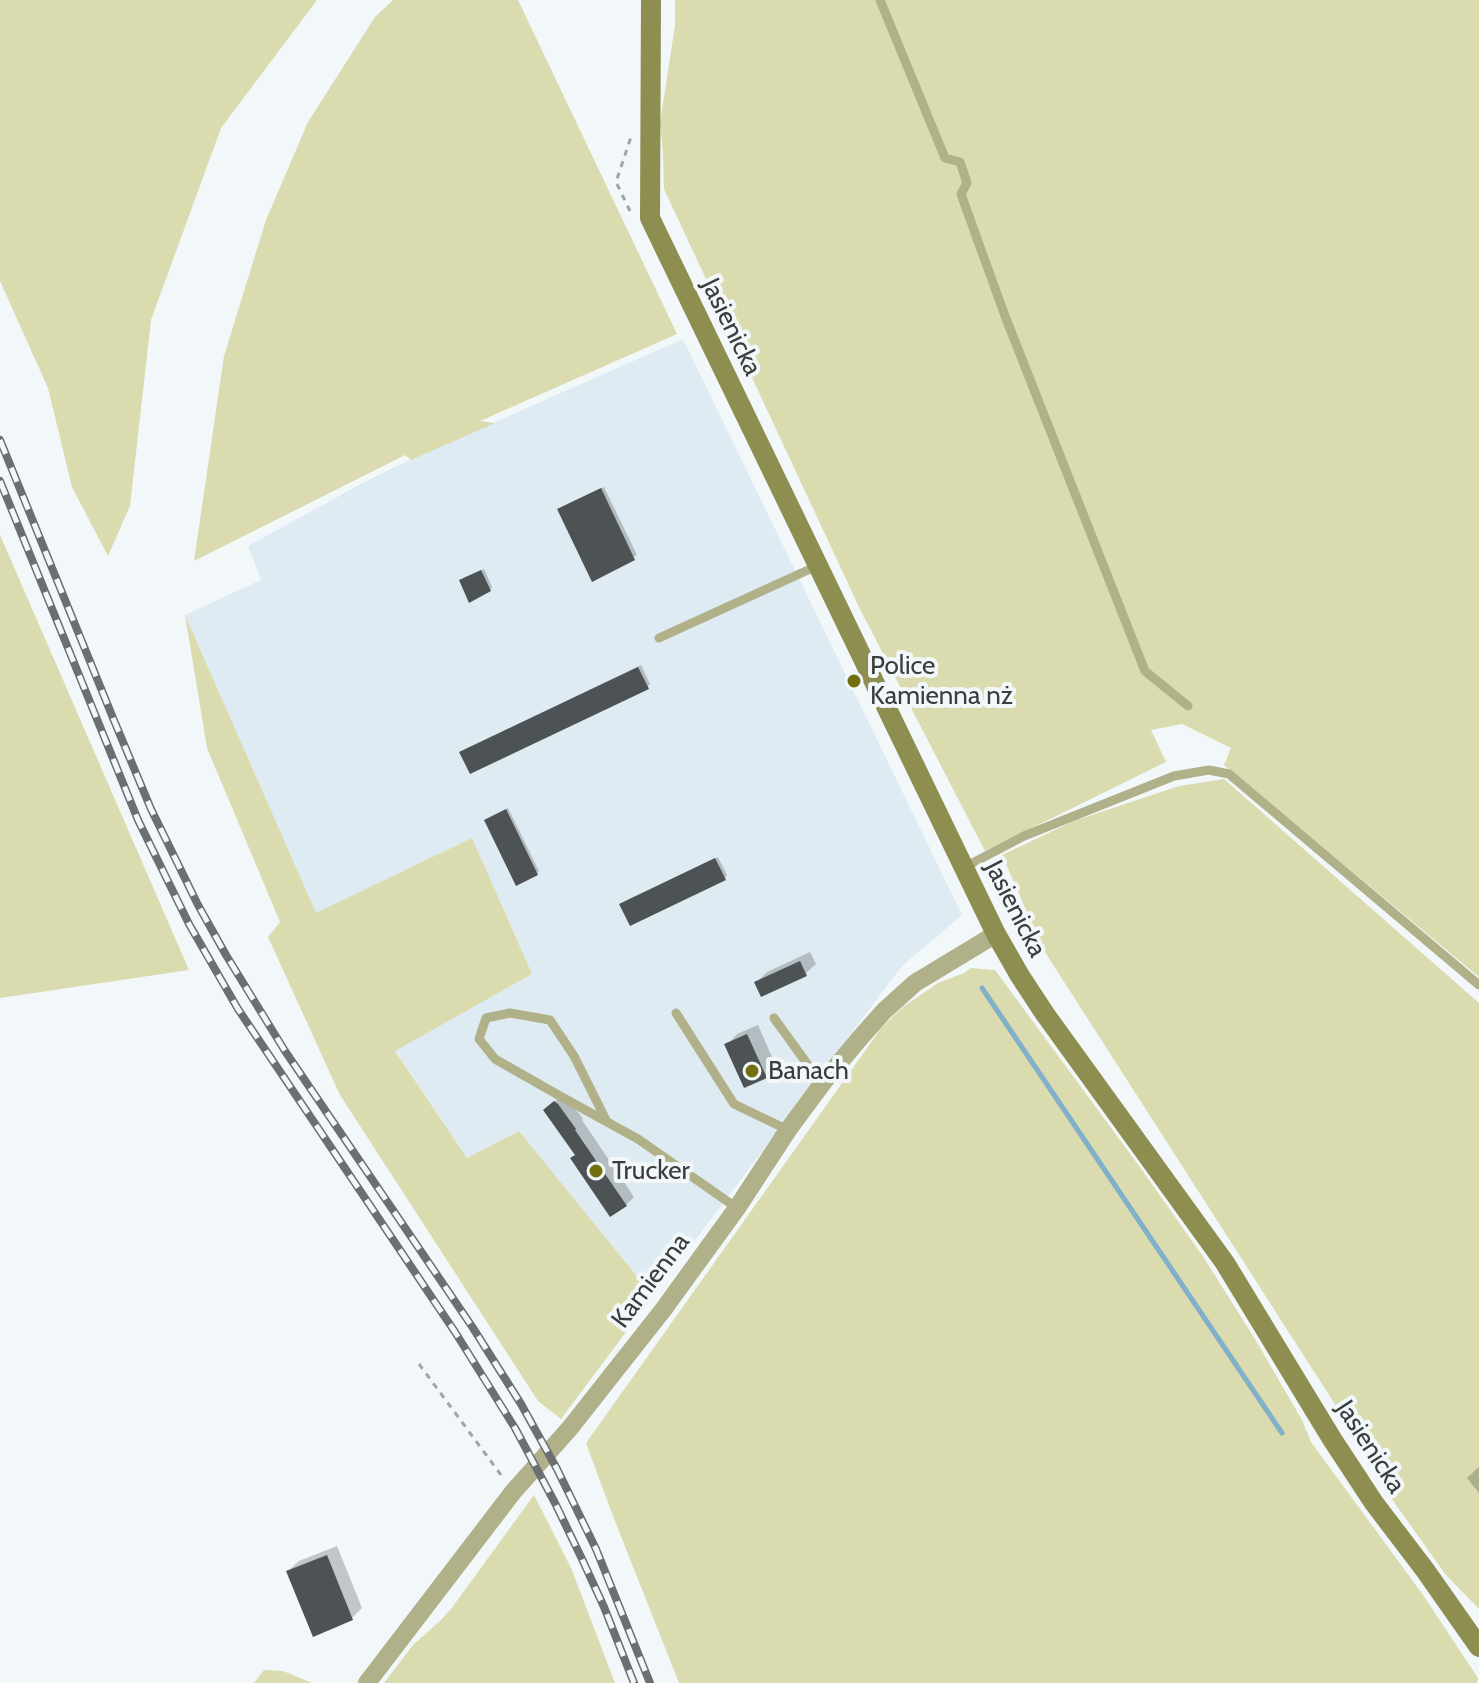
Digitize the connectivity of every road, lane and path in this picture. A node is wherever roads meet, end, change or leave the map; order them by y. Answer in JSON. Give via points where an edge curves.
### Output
{"nodes":[{"id":1,"x":651,"y":0,"type":"edge"},
{"id":2,"x":880,"y":0,"type":"edge"},
{"id":3,"x":819,"y":565,"type":"junction"},
{"id":4,"x":659,"y":638,"type":"dead end"},
{"id":5,"x":1188,"y":706,"type":"dead end"},
{"id":6,"x":965,"y":867,"type":"junction"},
{"id":7,"x":996,"y":934,"type":"junction"},
{"id":8,"x":1479,"y":985,"type":"edge"},
{"id":9,"x":676,"y":1013,"type":"dead end"},
{"id":10,"x":774,"y":1018,"type":"dead end"},
{"id":11,"x":825,"y":1080,"type":"junction"},
{"id":12,"x":607,"y":1122,"type":"junction"},
{"id":13,"x":788,"y":1130,"type":"junction"},
{"id":14,"x":737,"y":1208,"type":"junction"},
{"id":15,"x":419,"y":1364,"type":"dead end"},
{"id":16,"x":513,"y":1492,"type":"junction"},
{"id":17,"x":1425,"y":1570,"type":"junction"},
{"id":18,"x":1479,"y":1622,"type":"edge"},
{"id":19,"x":1479,"y":1647,"type":"edge"},
{"id":20,"x":367,"y":1683,"type":"edge"}],
"edges":[{"from":1,"to":3,"type":"main road","name":"Jasienicka","via":[[650,218]]},
{"from":2,"to":5,"type":"lane","via":[[945,158],[960,162],[967,183],[961,194],[1005,316],[1145,671]]},
{"from":3,"to":4,"type":"lane"},
{"from":3,"to":6,"type":"main road","name":"Jasienicka"},
{"from":6,"to":7,"type":"main road","name":"Jasienicka"},
{"from":6,"to":8,"type":"lane","via":[[1024,836],[1174,776],[1209,770],[1229,774]]},
{"from":7,"to":11,"type":"street","name":"Kamienna","via":[[915,983]]},
{"from":7,"to":17,"type":"main road","name":"Jasienicka","via":[[1045,1014],[1225,1263],[1353,1471]]},
{"from":9,"to":13,"type":"lane","via":[[734,1104]]},
{"from":10,"to":11,"type":"lane"},
{"from":11,"to":13,"type":"street","name":"Kamienna"},
{"from":12,"to":12,"type":"lane","via":[[495,1059],[479,1039],[486,1018],[510,1013],[550,1020]]},
{"from":12,"to":14,"type":"lane"},
{"from":13,"to":14,"type":"street","name":"Kamienna"},
{"from":14,"to":16,"type":"street","name":"Kamienna","via":[[570,1428]]},
{"from":15,"to":16,"type":"path"},
{"from":16,"to":20,"type":"street","name":"Kamienna"},
{"from":17,"to":18,"type":"main road","name":"Jasienicka"},
{"from":17,"to":19,"type":"main road","name":"Jasienicka"}]}
